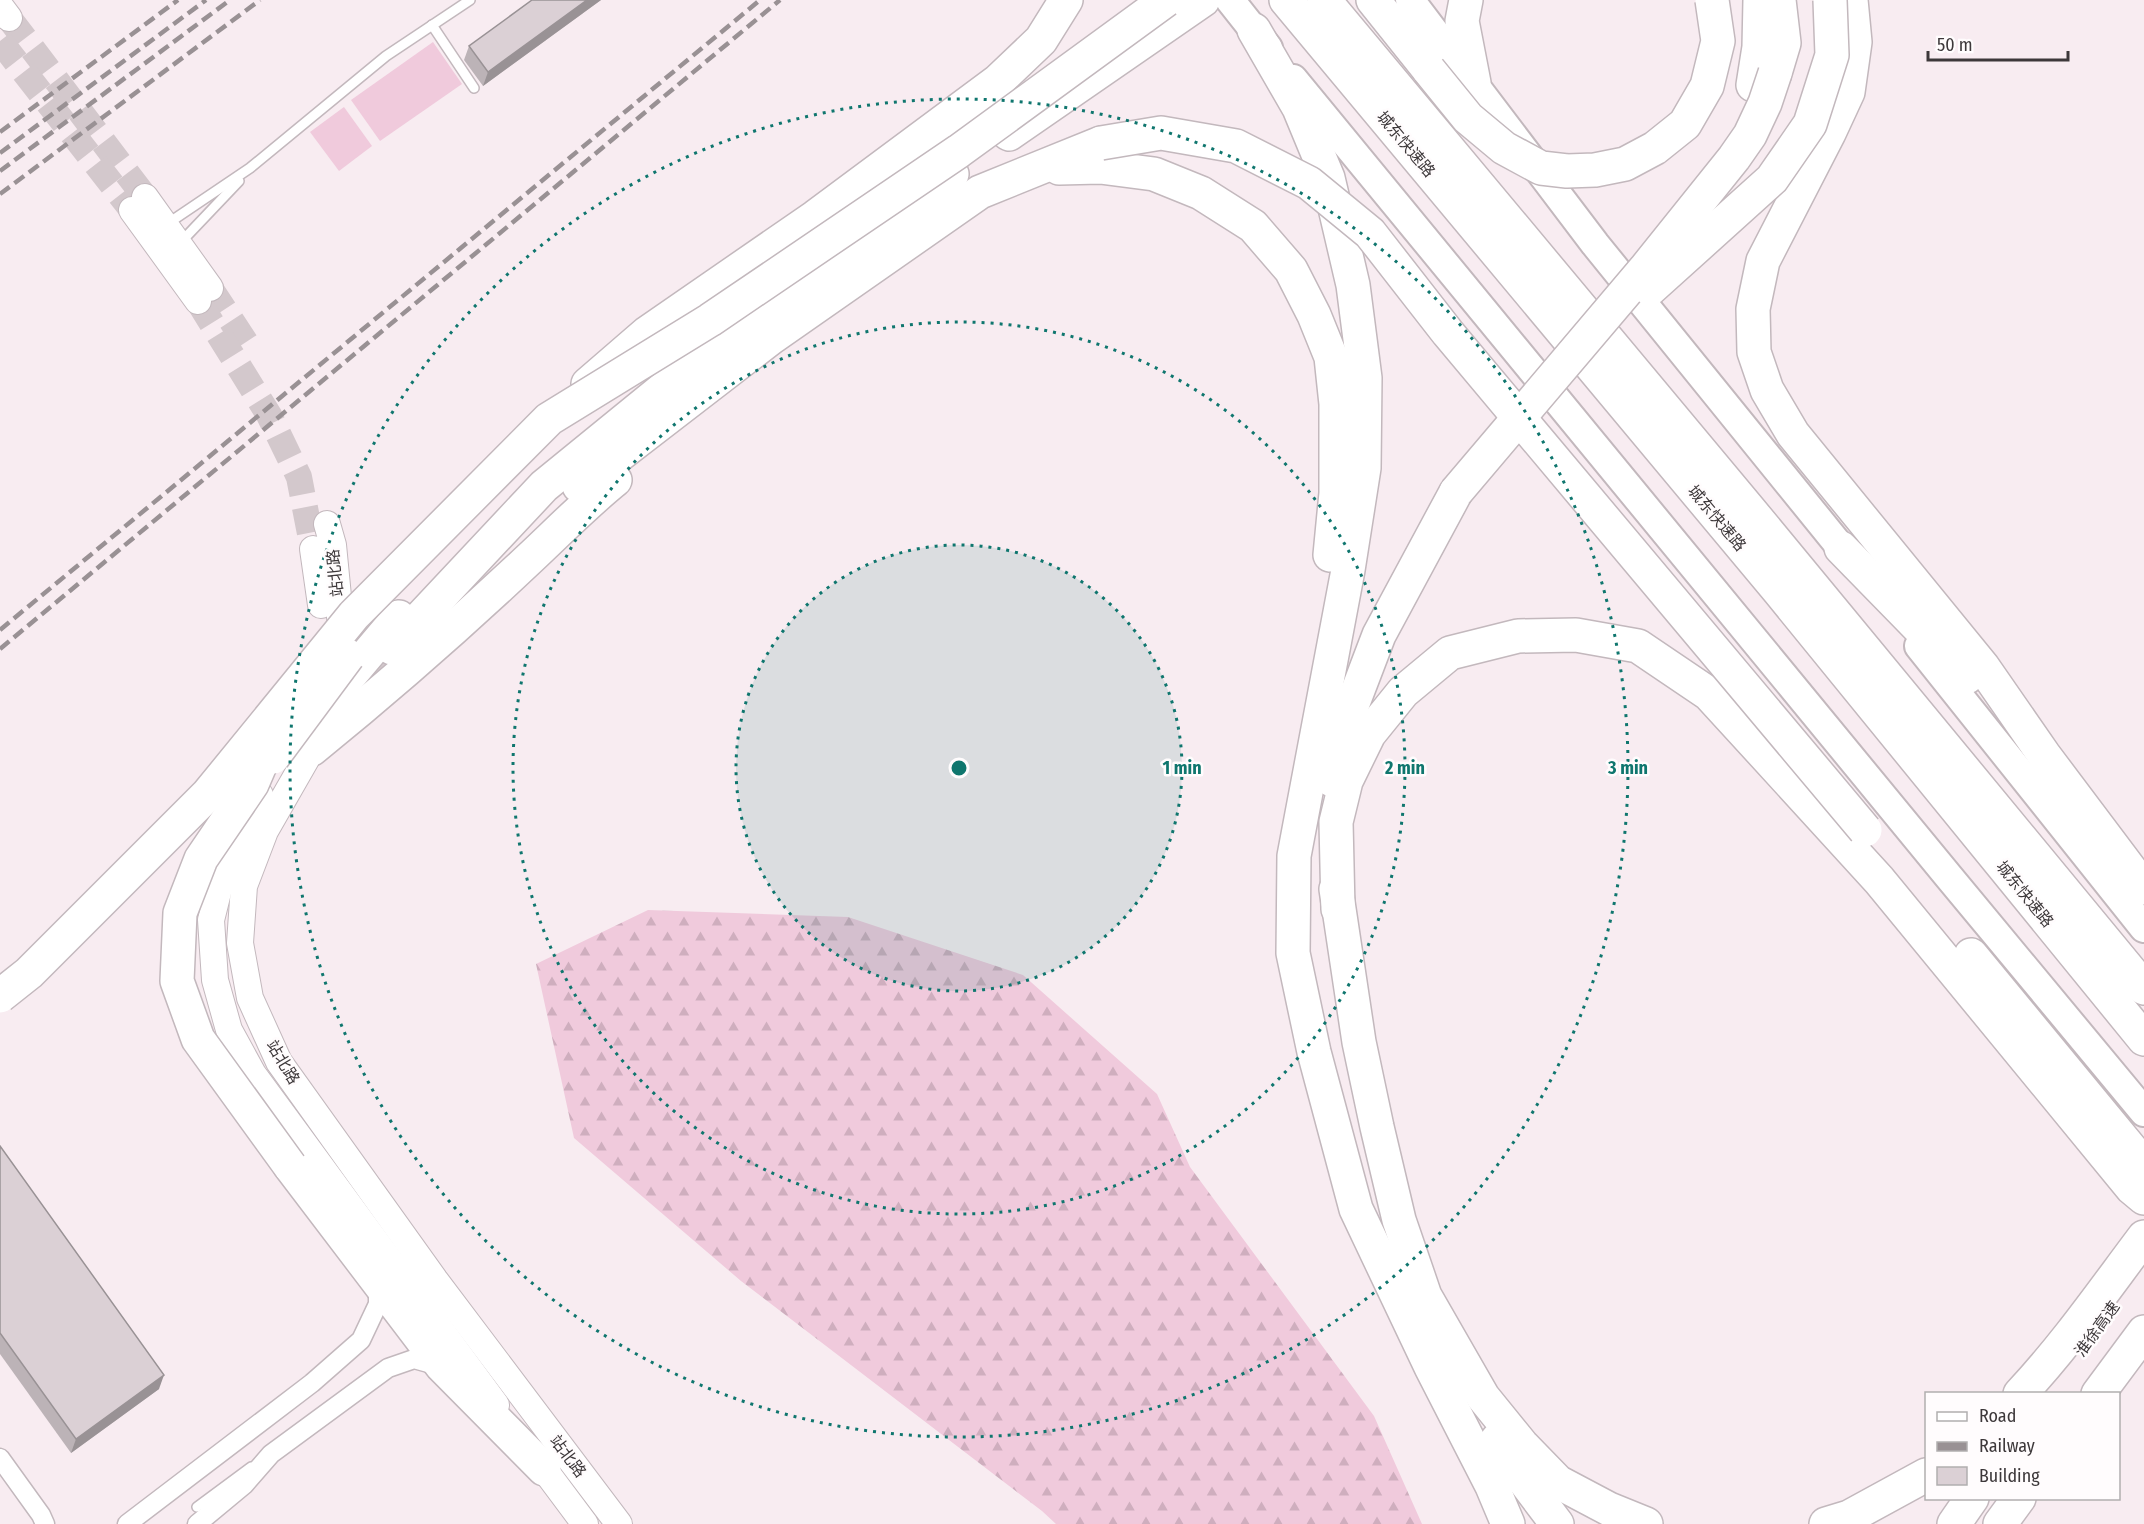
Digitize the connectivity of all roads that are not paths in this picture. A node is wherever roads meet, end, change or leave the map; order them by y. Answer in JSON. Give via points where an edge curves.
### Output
{"nodes":[{"id":1,"x":470,"y":0,"type":"edge"},
{"id":2,"x":1066,"y":0,"type":"edge"},
{"id":3,"x":1166,"y":0,"type":"edge"},
{"id":4,"x":1203,"y":0,"type":"edge"},
{"id":5,"x":1230,"y":0,"type":"edge"},
{"id":6,"x":1286,"y":0,"type":"edge"},
{"id":7,"x":1324,"y":0,"type":"edge"},
{"id":8,"x":1373,"y":0,"type":"edge"},
{"id":9,"x":1410,"y":0,"type":"edge"},
{"id":10,"x":1466,"y":0,"type":"edge"},
{"id":11,"x":1712,"y":0,"type":"edge"},
{"id":12,"x":1760,"y":0,"type":"edge"},
{"id":13,"x":1779,"y":0,"type":"edge"},
{"id":14,"x":1830,"y":0,"type":"edge"},
{"id":15,"x":1851,"y":0,"type":"edge"},
{"id":16,"x":432,"y":26,"type":"junction"},
{"id":17,"x":1254,"y":30,"type":"junction"},
{"id":18,"x":1764,"y":79,"type":"junction"},
{"id":19,"x":1474,"y":83,"type":"junction"},
{"id":20,"x":474,"y":88,"type":"dead end"},
{"id":21,"x":250,"y":168,"type":"junction"},
{"id":22,"x":1034,"y":169,"type":"junction"},
{"id":23,"x":138,"y":204,"type":"tunnel mouth"},
{"id":24,"x":165,"y":241,"type":"junction"},
{"id":25,"x":204,"y":295,"type":"tunnel mouth"},
{"id":26,"x":690,"y":332,"type":"junction"},
{"id":27,"x":771,"y":338,"type":"junction"},
{"id":28,"x":726,"y":340,"type":"junction"},
{"id":29,"x":1546,"y":383,"type":"junction"},
{"id":30,"x":549,"y":419,"type":"junction"},
{"id":31,"x":1447,"y":490,"type":"junction"},
{"id":32,"x":327,"y":524,"type":"tunnel mouth"},
{"id":33,"x":1841,"y":548,"type":"junction"},
{"id":34,"x":313,"y":549,"type":"tunnel mouth"},
{"id":35,"x":354,"y":615,"type":"junction"},
{"id":36,"x":1328,"y":676,"type":"junction"},
{"id":37,"x":340,"y":687,"type":"junction"},
{"id":38,"x":1314,"y":748,"type":"junction"},
{"id":39,"x":312,"y":750,"type":"junction"},
{"id":40,"x":2044,"y":755,"type":"junction"},
{"id":41,"x":252,"y":784,"type":"junction"},
{"id":42,"x":2144,"y":888,"type":"edge"},
{"id":43,"x":1338,"y":909,"type":"junction"},
{"id":44,"x":2144,"y":928,"type":"edge"},
{"id":45,"x":2144,"y":988,"type":"edge"},
{"id":46,"x":0,"y":996,"type":"edge"},
{"id":47,"x":2144,"y":1039,"type":"edge"},
{"id":48,"x":2144,"y":1112,"type":"edge"},
{"id":49,"x":2144,"y":1165,"type":"edge"},
{"id":50,"x":2144,"y":1198,"type":"edge"},
{"id":51,"x":2144,"y":1237,"type":"edge"},
{"id":52,"x":2144,"y":1265,"type":"edge"},
{"id":53,"x":378,"y":1282,"type":"junction"},
{"id":54,"x":1443,"y":1327,"type":"junction"},
{"id":55,"x":2144,"y":1332,"type":"edge"},
{"id":56,"x":2071,"y":1350,"type":"junction"},
{"id":57,"x":442,"y":1366,"type":"junction"},
{"id":58,"x":1431,"y":1367,"type":"junction"},
{"id":59,"x":2022,"y":1392,"type":"edge"},
{"id":60,"x":2051,"y":1392,"type":"edge"},
{"id":61,"x":2099,"y":1392,"type":"edge"},
{"id":62,"x":0,"y":1458,"type":"edge"},
{"id":63,"x":544,"y":1469,"type":"junction"},
{"id":64,"x":1925,"y":1476,"type":"edge"},
{"id":65,"x":1971,"y":1500,"type":"edge"},
{"id":66,"x":2018,"y":1500,"type":"edge"},
{"id":67,"x":2025,"y":1500,"type":"edge"},
{"id":68,"x":197,"y":1515,"type":"edge"},
{"id":69,"x":45,"y":1524,"type":"edge"},
{"id":70,"x":127,"y":1524,"type":"edge"},
{"id":71,"x":585,"y":1524,"type":"edge"},
{"id":72,"x":620,"y":1524,"type":"edge"},
{"id":73,"x":1508,"y":1524,"type":"edge"},
{"id":74,"x":1536,"y":1524,"type":"edge"},
{"id":75,"x":1557,"y":1524,"type":"edge"},
{"id":76,"x":1646,"y":1524,"type":"edge"},
{"id":77,"x":1826,"y":1524,"type":"edge"},
{"id":78,"x":1954,"y":1524,"type":"edge"},
{"id":79,"x":2000,"y":1524,"type":"edge"},
{"id":80,"x":2018,"y":1524,"type":"edge"}],
"edges":[{"from":1,"to":16,"type":"lane"},
{"from":2,"to":30,"type":"highway","bridge":true,"via":[[1041,40],[998,81],[815,217],[647,333]]},
{"from":3,"to":26,"type":"highway","bridge":true,"via":[[959,151]]},
{"from":4,"to":28,"type":"highway","via":[[972,159]]},
{"from":5,"to":17,"type":"main road"},
{"from":6,"to":47,"type":"highway","name":"城东快速路","via":[[1779,591]]},
{"from":7,"to":45,"type":"highway","name":"城东快速路"},
{"from":8,"to":11,"type":"highway","bridge":true,"via":[[1468,118],[1504,148],[1541,168],[1567,171],[1625,164],[1655,148],[1685,124],[1707,87],[1718,41]]},
{"from":9,"to":19,"type":"main road"},
{"from":10,"to":19,"type":"highway","via":[[1462,21]]},
{"from":12,"to":18,"type":"highway","via":[[1759,47]]},
{"from":13,"to":18,"type":"highway","via":[[1784,43]]},
{"from":14,"to":29,"type":"highway","bridge":true,"via":[[1832,55],[1810,124],[1772,179]]},
{"from":15,"to":40,"type":"highway","via":[[1855,42],[1848,92],[1763,261],[1753,309],[1754,352],[1767,390],[1793,434],[1983,667]]},
{"from":16,"to":20,"type":"lane"},
{"from":16,"to":21,"type":"lane","via":[[386,56]]},
{"from":17,"to":36,"type":"highway","via":[[1299,108],[1328,178],[1353,285],[1365,378],[1364,468]]},
{"from":17,"to":48,"type":"main road"},
{"from":18,"to":29,"type":"highway","bridge":true,"via":[[1765,103],[1734,158]]},
{"from":18,"to":31,"type":"highway","via":[[1708,162],[1665,216],[1484,426]]},
{"from":19,"to":33,"type":"main road","via":[[1595,244]]},
{"from":21,"to":24,"type":"lane"},
{"from":21,"to":24,"type":"lane"},
{"from":22,"to":27,"type":"highway","via":[[980,192]]},
{"from":22,"to":36,"type":"highway","via":[[1100,167],[1154,174],[1201,193],[1253,226],[1291,270],[1331,357],[1336,404],[1336,493],[1326,606]]},
{"from":22,"to":49,"type":"highway","bridge":true,"via":[[1101,143],[1161,133],[1236,146],[1309,183],[1370,233],[1448,333]]},
{"from":23,"to":24,"type":"street"},
{"from":24,"to":25,"type":"street"},
{"from":26,"to":30,"type":"highway","bridge":true},
{"from":26,"to":41,"type":"highway","bridge":true,"via":[[552,441],[434,556],[349,654]]},
{"from":27,"to":28,"type":"highway","via":[[576,488],[392,648],[544,486]]},
{"from":27,"to":39,"type":"highway","via":[[691,420],[587,503],[391,684]]},
{"from":28,"to":37,"type":"highway","via":[[631,396],[539,474],[415,598]]},
{"from":29,"to":31,"type":"highway","bridge":true},
{"from":30,"to":35,"type":"highway","bridge":true},
{"from":31,"to":38,"type":"highway","via":[[1373,607]]},
{"from":31,"to":43,"type":"highway","via":[[1379,635],[1339,740],[1329,797]]},
{"from":32,"to":37,"type":"street","name":"站北路","via":[[333,545],[341,627]]},
{"from":33,"to":40,"type":"highway"},
{"from":33,"to":44,"type":"main road"},
{"from":34,"to":63,"type":"street","name":"站北路","via":[[326,672],[224,868],[211,920],[215,980],[229,1030],[252,1074]]},
{"from":35,"to":41,"type":"highway","bridge":true,"via":[[270,742]]},
{"from":35,"to":46,"type":"highway","bridge":true,"via":[[208,794],[29,973]]},
{"from":36,"to":38,"type":"highway"},
{"from":37,"to":39,"type":"street","name":"站北路"},
{"from":38,"to":58,"type":"highway","via":[[1294,856],[1293,953],[1314,1052],[1356,1209]]},
{"from":39,"to":72,"type":"street","name":"站北路","via":[[265,831],[244,886],[240,943],[250,998],[279,1062],[435,1280]]},
{"from":40,"to":42,"type":"highway"},
{"from":41,"to":53,"type":"highway","bridge":true,"via":[[201,859],[180,913],[177,981],[198,1039]]},
{"from":43,"to":50,"type":"highway","via":[[1336,822],[1346,782],[1369,734],[1403,692],[1450,653],[1518,636],[1576,635],[1638,646],[1709,694],[1880,879]]},
{"from":43,"to":54,"type":"highway","via":[[1359,1042],[1399,1220],[1425,1296]]},
{"from":51,"to":56,"type":"highway"},
{"from":52,"to":56,"type":"highway","name":"淮徐高速"},
{"from":53,"to":57,"type":"highway"},
{"from":53,"to":70,"type":"street","via":[[378,1304],[361,1340],[312,1383]]},
{"from":54,"to":75,"type":"highway","via":[[1482,1415],[1514,1467]]},
{"from":54,"to":76,"type":"highway","via":[[1483,1397],[1558,1482]]},
{"from":55,"to":61,"type":"highway"},
{"from":56,"to":59,"type":"highway","via":[[2047,1366]]},
{"from":56,"to":60,"type":"highway","name":"淮徐高速"},
{"from":57,"to":63,"type":"highway"},
{"from":57,"to":68,"type":"street","via":[[414,1359],[388,1368],[271,1454],[244,1485]]},
{"from":58,"to":73,"type":"highway"},
{"from":58,"to":74,"type":"highway","via":[[1514,1497]]},
{"from":62,"to":69,"type":"street"},
{"from":63,"to":71,"type":"street","name":"站北路"},
{"from":64,"to":77,"type":"highway","via":[[1849,1517]]},
{"from":65,"to":78,"type":"highway"},
{"from":66,"to":79,"type":"highway"},
{"from":67,"to":80,"type":"highway"}]}
